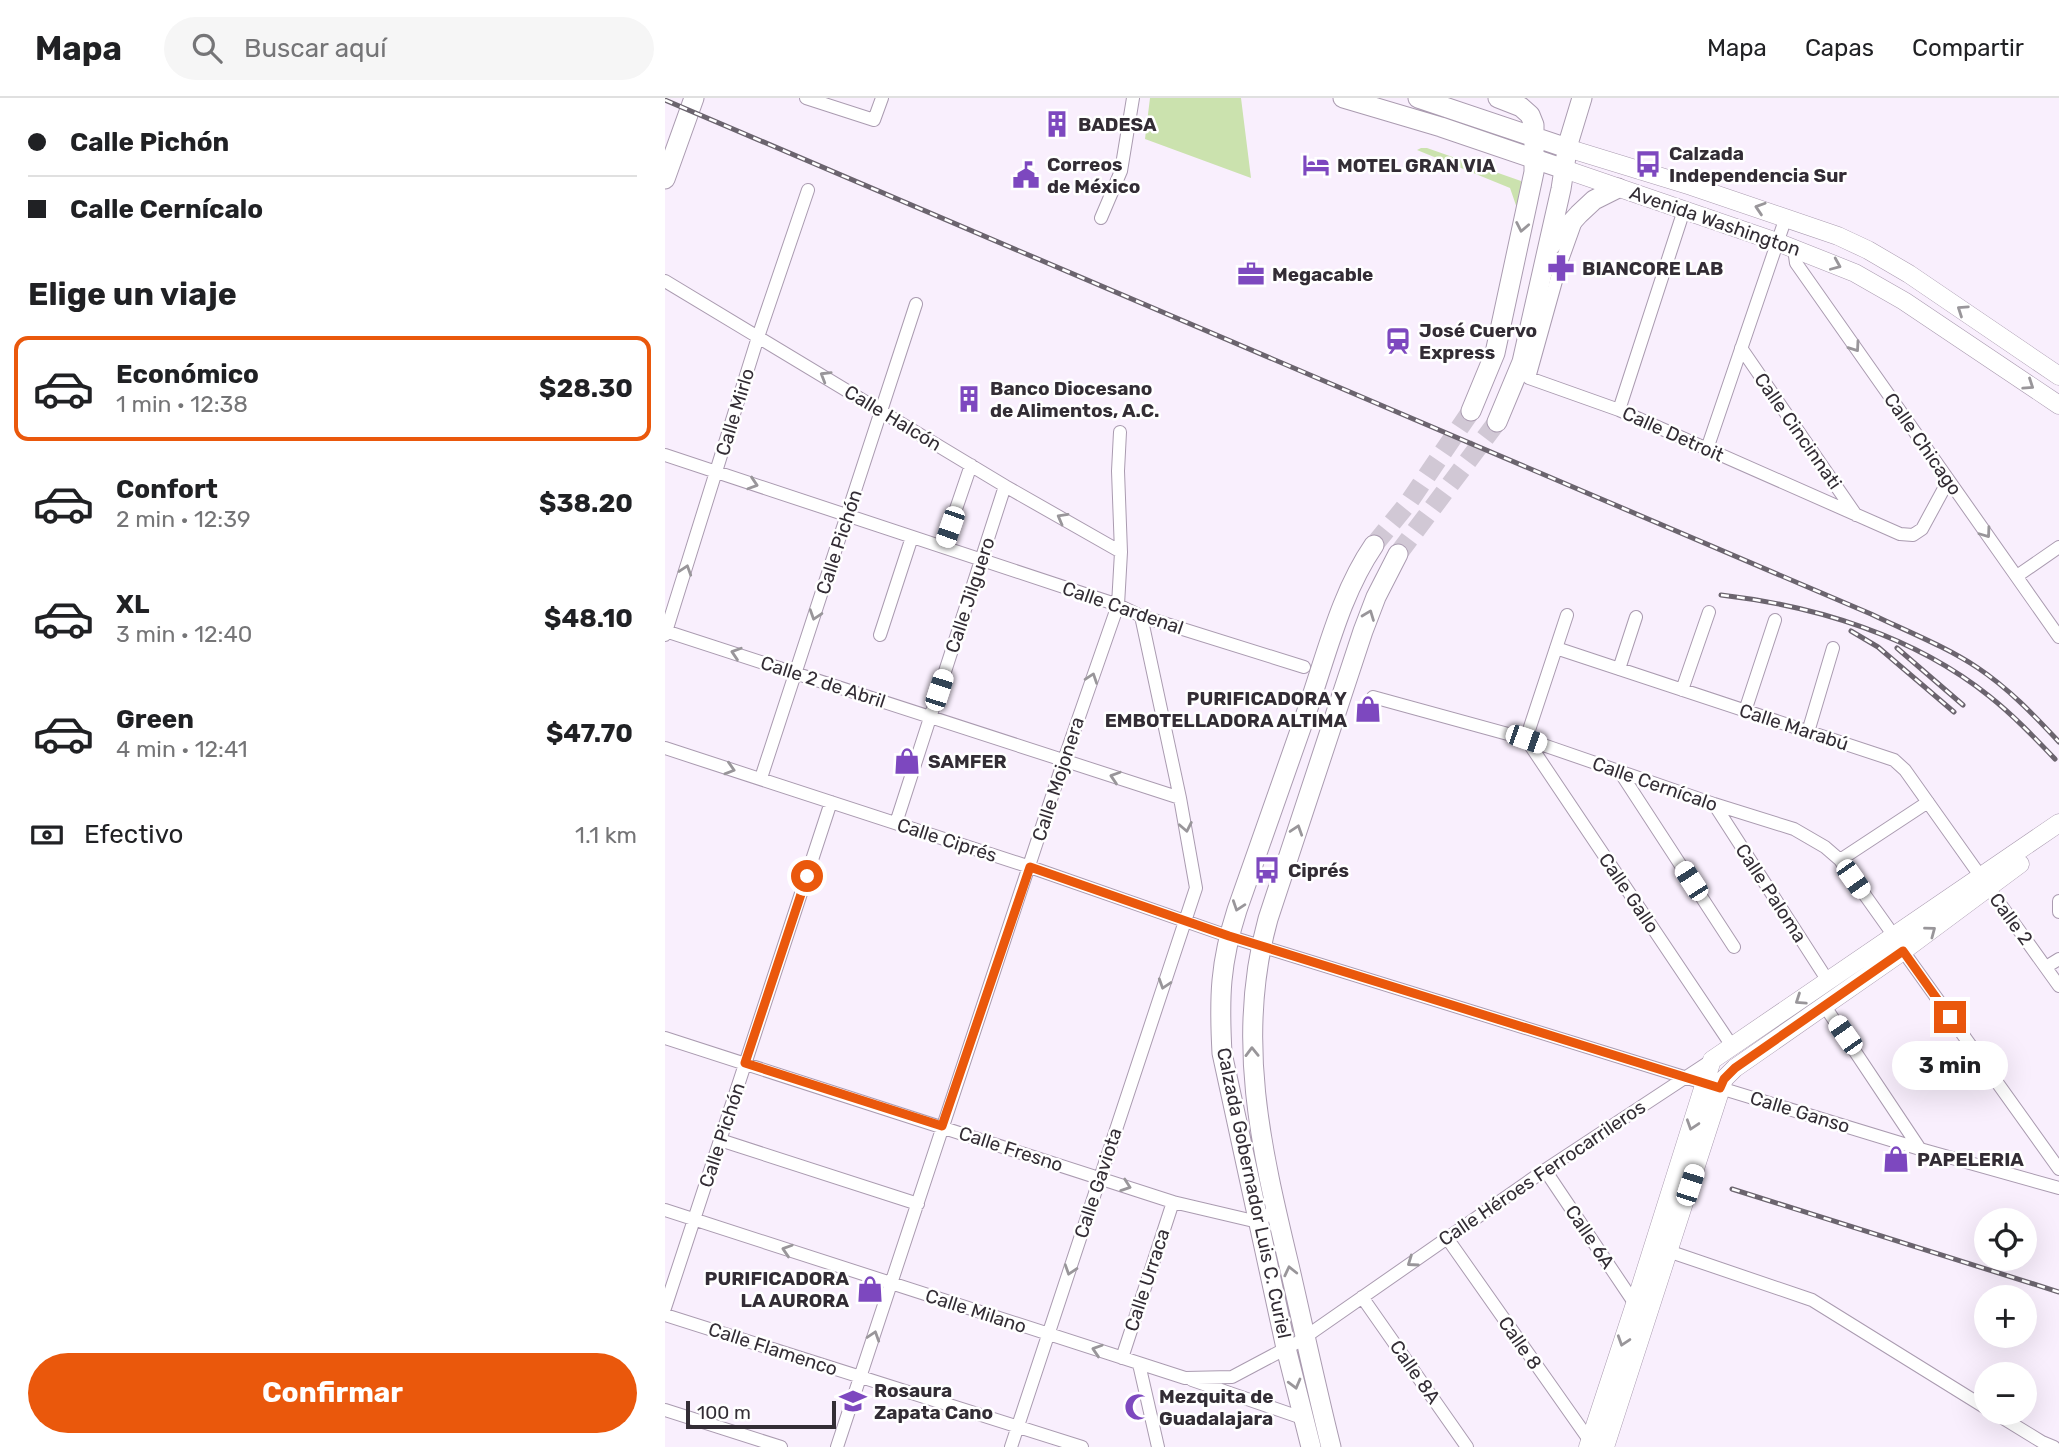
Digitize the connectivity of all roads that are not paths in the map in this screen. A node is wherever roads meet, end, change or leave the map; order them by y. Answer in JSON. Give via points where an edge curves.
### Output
{"nodes":[{"id":1,"x":679,"y":98,"type":"edge"},
{"id":2,"x":694,"y":98,"type":"edge"},
{"id":3,"x":806,"y":98,"type":"edge"},
{"id":4,"x":883,"y":98,"type":"edge"},
{"id":5,"x":1133,"y":98,"type":"edge"},
{"id":6,"x":1343,"y":98,"type":"edge"},
{"id":7,"x":1418,"y":98,"type":"edge"},
{"id":8,"x":1498,"y":98,"type":"edge"},
{"id":9,"x":1582,"y":98,"type":"edge"},
{"id":10,"x":1450,"y":103,"type":"edge"},
{"id":11,"x":1441,"y":127,"type":"junction"},
{"id":12,"x":1535,"y":138,"type":"junction"},
{"id":13,"x":665,"y":142,"type":"edge"},
{"id":14,"x":1567,"y":148,"type":"junction"},
{"id":15,"x":1534,"y":160,"type":"junction"},
{"id":16,"x":1564,"y":169,"type":"junction"},
{"id":17,"x":665,"y":179,"type":"edge"},
{"id":18,"x":1618,"y":188,"type":"junction"},
{"id":19,"x":808,"y":190,"type":"dead end"},
{"id":20,"x":1683,"y":210,"type":"junction"},
{"id":21,"x":1579,"y":214,"type":"junction"},
{"id":22,"x":1786,"y":217,"type":"junction"},
{"id":23,"x":1101,"y":218,"type":"dead end"},
{"id":24,"x":1776,"y":242,"type":"junction"},
{"id":25,"x":1549,"y":248,"type":"junction"},
{"id":26,"x":1794,"y":249,"type":"junction"},
{"id":27,"x":665,"y":282,"type":"edge"},
{"id":28,"x":916,"y":304,"type":"dead end"},
{"id":29,"x":758,"y":337,"type":"junction"},
{"id":30,"x":1741,"y":348,"type":"junction"},
{"id":31,"x":2059,"y":376,"type":"edge"},
{"id":32,"x":2059,"y":405,"type":"edge"},
{"id":33,"x":1619,"y":410,"type":"junction"},
{"id":34,"x":882,"y":411,"type":"junction"},
{"id":35,"x":1471,"y":411,"type":"tunnel mouth"},
{"id":36,"x":1497,"y":422,"type":"tunnel mouth"},
{"id":37,"x":1119,"y":432,"type":"dead end"},
{"id":38,"x":1707,"y":449,"type":"junction"},
{"id":39,"x":665,"y":455,"type":"edge"},
{"id":40,"x":971,"y":466,"type":"junction"},
{"id":41,"x":717,"y":472,"type":"junction"},
{"id":42,"x":1948,"y":481,"type":"junction"},
{"id":43,"x":1005,"y":486,"type":"junction"},
{"id":44,"x":1856,"y":515,"type":"junction"},
{"id":45,"x":848,"y":516,"type":"junction"},
{"id":46,"x":912,"y":537,"type":"junction"},
{"id":47,"x":1374,"y":545,"type":"tunnel mouth"},
{"id":48,"x":943,"y":547,"type":"junction"},
{"id":49,"x":2059,"y":547,"type":"edge"},
{"id":50,"x":1121,"y":552,"type":"junction"},
{"id":51,"x":1398,"y":554,"type":"tunnel mouth"},
{"id":52,"x":981,"y":560,"type":"junction"},
{"id":53,"x":2017,"y":576,"type":"junction"},
{"id":54,"x":1118,"y":606,"type":"junction"},
{"id":55,"x":1709,"y":612,"type":"dead end"},
{"id":56,"x":1567,"y":615,"type":"dead end"},
{"id":57,"x":1141,"y":616,"type":"junction"},
{"id":58,"x":1636,"y":617,"type":"dead end"},
{"id":59,"x":1776,"y":620,"type":"dead end"},
{"id":60,"x":665,"y":632,"type":"edge"},
{"id":61,"x":880,"y":635,"type":"dead end"},
{"id":62,"x":2059,"y":637,"type":"edge"},
{"id":63,"x":1556,"y":648,"type":"junction"},
{"id":64,"x":1833,"y":648,"type":"dead end"},
{"id":65,"x":1304,"y":667,"type":"dead end"},
{"id":66,"x":1619,"y":669,"type":"junction"},
{"id":67,"x":797,"y":673,"type":"junction"},
{"id":68,"x":1682,"y":690,"type":"junction"},
{"id":69,"x":1373,"y":697,"type":"dead end"},
{"id":70,"x":1745,"y":710,"type":"junction"},
{"id":71,"x":931,"y":717,"type":"junction"},
{"id":72,"x":1808,"y":732,"type":"junction"},
{"id":73,"x":1526,"y":739,"type":"junction"},
{"id":74,"x":665,"y":748,"type":"edge"},
{"id":75,"x":1064,"y":760,"type":"junction"},
{"id":76,"x":1620,"y":772,"type":"junction"},
{"id":77,"x":761,"y":778,"type":"junction"},
{"id":78,"x":1180,"y":798,"type":"junction"},
{"id":79,"x":831,"y":802,"type":"junction"},
{"id":80,"x":1928,"y":802,"type":"junction"},
{"id":81,"x":1714,"y":804,"type":"junction"},
{"id":82,"x":896,"y":823,"type":"junction"},
{"id":83,"x":2059,"y":823,"type":"edge"},
{"id":84,"x":2059,"y":835,"type":"edge"},
{"id":85,"x":1840,"y":860,"type":"junction"},
{"id":86,"x":1030,"y":867,"type":"junction"},
{"id":87,"x":1985,"y":882,"type":"junction"},
{"id":88,"x":2059,"y":901,"type":"edge"},
{"id":89,"x":2059,"y":912,"type":"edge"},
{"id":90,"x":1185,"y":919,"type":"junction"},
{"id":91,"x":1229,"y":936,"type":"junction"},
{"id":92,"x":1899,"y":944,"type":"junction"},
{"id":93,"x":1261,"y":945,"type":"junction"},
{"id":94,"x":1734,"y":947,"type":"dead end"},
{"id":95,"x":2059,"y":959,"type":"edge"},
{"id":96,"x":2046,"y":967,"type":"junction"},
{"id":97,"x":1828,"y":981,"type":"junction"},
{"id":98,"x":2059,"y":986,"type":"edge"},
{"id":99,"x":1824,"y":1005,"type":"junction"},
{"id":100,"x":665,"y":1038,"type":"edge"},
{"id":101,"x":1732,"y":1046,"type":"junction"},
{"id":102,"x":1712,"y":1059,"type":"junction"},
{"id":103,"x":745,"y":1063,"type":"junction"},
{"id":104,"x":1684,"y":1077,"type":"junction"},
{"id":105,"x":1713,"y":1086,"type":"junction"},
{"id":106,"x":942,"y":1126,"type":"junction"},
{"id":107,"x":720,"y":1140,"type":"junction"},
{"id":108,"x":1920,"y":1149,"type":"junction"},
{"id":109,"x":2059,"y":1169,"type":"edge"},
{"id":110,"x":1545,"y":1170,"type":"junction"},
{"id":111,"x":1100,"y":1177,"type":"junction"},
{"id":112,"x":2059,"y":1188,"type":"edge"},
{"id":113,"x":1173,"y":1202,"type":"junction"},
{"id":114,"x":918,"y":1204,"type":"junction"},
{"id":115,"x":1276,"y":1209,"type":"junction"},
{"id":116,"x":665,"y":1210,"type":"edge"},
{"id":117,"x":694,"y":1220,"type":"junction"},
{"id":118,"x":1258,"y":1222,"type":"junction"},
{"id":119,"x":1447,"y":1238,"type":"junction"},
{"id":120,"x":1668,"y":1251,"type":"junction"},
{"id":121,"x":891,"y":1283,"type":"junction"},
{"id":122,"x":1362,"y":1297,"type":"junction"},
{"id":123,"x":1635,"y":1304,"type":"junction"},
{"id":124,"x":665,"y":1308,"type":"edge"},
{"id":125,"x":665,"y":1314,"type":"edge"},
{"id":126,"x":1049,"y":1334,"type":"junction"},
{"id":127,"x":1305,"y":1337,"type":"junction"},
{"id":128,"x":1286,"y":1348,"type":"junction"},
{"id":129,"x":1122,"y":1358,"type":"junction"},
{"id":130,"x":1139,"y":1364,"type":"junction"},
{"id":131,"x":860,"y":1377,"type":"junction"},
{"id":132,"x":1185,"y":1378,"type":"junction"},
{"id":133,"x":1974,"y":1401,"type":"edge"},
{"id":134,"x":665,"y":1409,"type":"edge"},
{"id":135,"x":1305,"y":1419,"type":"junction"},
{"id":136,"x":2014,"y":1425,"type":"edge"},
{"id":137,"x":1018,"y":1427,"type":"junction"},
{"id":138,"x":1329,"y":1438,"type":"edge"},
{"id":139,"x":1594,"y":1446,"type":"edge"},
{"id":140,"x":781,"y":1447,"type":"edge"},
{"id":141,"x":837,"y":1447,"type":"edge"},
{"id":142,"x":1011,"y":1447,"type":"edge"},
{"id":143,"x":1082,"y":1447,"type":"edge"},
{"id":144,"x":1158,"y":1447,"type":"edge"},
{"id":145,"x":1311,"y":1447,"type":"edge"},
{"id":146,"x":1341,"y":1447,"type":"edge"},
{"id":147,"x":1467,"y":1447,"type":"edge"},
{"id":148,"x":2054,"y":1447,"type":"edge"}],
"edges":[{"from":1,"to":13,"type":"main road"},
{"from":2,"to":17,"type":"main road"},
{"from":3,"to":4,"type":"street","via":[[874,120]]},
{"from":5,"to":23,"type":"street","via":[[1121,171]]},
{"from":6,"to":11,"type":"main road","name":"Avenida Washington"},
{"from":7,"to":10,"type":"main road","name":"Avenida Washington"},
{"from":8,"to":12,"type":"main road","via":[[1529,115]]},
{"from":9,"to":14,"type":"main road"},
{"from":10,"to":11,"type":"main road"},
{"from":10,"to":12,"type":"main road","name":"Avenida Washington"},
{"from":11,"to":15,"type":"main road","name":"Avenida Washington"},
{"from":12,"to":14,"type":"main road","name":"Avenida Washington"},
{"from":12,"to":15,"type":"main road"},
{"from":14,"to":16,"type":"main road"},
{"from":22,"to":14,"type":"main road","name":"Avenida Washington","one_way":true},
{"from":15,"to":16,"type":"main road","name":"Avenida Washington"},
{"from":15,"to":35,"type":"main road","one_way":true,"via":[[1495,354]]},
{"from":16,"to":18,"type":"main road","name":"Avenida Washington"},
{"from":16,"to":25,"type":"main road"},
{"from":18,"to":20,"type":"main road","name":"Avenida Washington"},
{"from":18,"to":21,"type":"main road"},
{"from":19,"to":29,"type":"street","name":"Calle Mirlo"},
{"from":20,"to":24,"type":"main road","name":"Avenida Washington"},
{"from":20,"to":33,"type":"street"},
{"from":21,"to":25,"type":"main road"},
{"from":21,"to":33,"type":"street","name":"Calle Detroit","via":[[1529,378]]},
{"from":22,"to":24,"type":"street"},
{"from":31,"to":22,"type":"main road","name":"Avenida Washington","one_way":true,"via":[[1909,274],[1848,241]]},
{"from":24,"to":26,"type":"main road","name":"Avenida Washington"},
{"from":24,"to":30,"type":"street"},
{"from":25,"to":36,"type":"main road","via":[[1522,362]]},
{"from":26,"to":32,"type":"main road","name":"Avenida Washington","one_way":true,"via":[[1879,285]]},
{"from":26,"to":42,"type":"street","name":"Calle Chicago","one_way":true,"via":[[1796,263]]},
{"from":27,"to":29,"type":"street","name":"Calle Halcón"},
{"from":28,"to":34,"type":"street","name":"Calle Pichón"},
{"from":34,"to":29,"type":"street","name":"Calle Halcón","one_way":true},
{"from":29,"to":41,"type":"street","name":"Calle Mirlo"},
{"from":30,"to":38,"type":"street"},
{"from":30,"to":44,"type":"street","name":"Calle Cincinnati"},
{"from":33,"to":38,"type":"street","name":"Calle Detroit"},
{"from":34,"to":40,"type":"street","name":"Calle Halcón"},
{"from":34,"to":45,"type":"street","name":"Calle Pichón"},
{"from":37,"to":50,"type":"street","name":"Calle Mojonera"},
{"from":38,"to":44,"type":"street","name":"Calle Detroit"},
{"from":39,"to":41,"type":"street","name":"Calle Cardenal"},
{"from":40,"to":43,"type":"street","name":"Calle Halcón"},
{"from":40,"to":48,"type":"street"},
{"from":41,"to":45,"type":"street","name":"Calle Cardenal","one_way":true},
{"from":60,"to":41,"type":"street","name":"Calle Mirlo","one_way":true},
{"from":42,"to":44,"type":"street","name":"Calle Detroit","via":[[1922,529],[1913,535]]},
{"from":42,"to":53,"type":"street","name":"Calle Chicago","one_way":true},
{"from":50,"to":43,"type":"street","name":"Calle Halcón","one_way":true},
{"from":43,"to":52,"type":"street","name":"Calle Jilguero"},
{"from":45,"to":46,"type":"street","name":"Calle Cardenal"},
{"from":45,"to":67,"type":"street","name":"Calle Pichón","one_way":true},
{"from":46,"to":48,"type":"street","name":"Calle Cardenal"},
{"from":46,"to":61,"type":"street"},
{"from":47,"to":91,"type":"main road","name":"Calzada Gobernador Luis C. Curiel","one_way":true,"via":[[1350,586]]},
{"from":48,"to":52,"type":"street","name":"Calle Cardenal"},
{"from":49,"to":53,"type":"street"},
{"from":50,"to":54,"type":"street","name":"Calle Mojonera"},
{"from":93,"to":51,"type":"main road","name":"Calzada Gobernador Luis C. Curiel","one_way":true,"via":[[1363,631]]},
{"from":52,"to":54,"type":"street","name":"Calle Cardenal"},
{"from":52,"to":71,"type":"street","name":"Calle Jilguero"},
{"from":53,"to":62,"type":"street","name":"Calle Chicago"},
{"from":54,"to":57,"type":"street","name":"Calle Cardenal"},
{"from":75,"to":54,"type":"street","name":"Calle Mojonera","one_way":true},
{"from":55,"to":68,"type":"street"},
{"from":56,"to":63,"type":"street"},
{"from":57,"to":65,"type":"street","name":"Calle Cardenal"},
{"from":57,"to":78,"type":"street","name":"Calle Gaviota"},
{"from":58,"to":66,"type":"street"},
{"from":59,"to":70,"type":"street"},
{"from":67,"to":60,"type":"street","name":"Calle 2 de Abril","one_way":true},
{"from":63,"to":66,"type":"street","name":"Calle Marabú"},
{"from":63,"to":73,"type":"street"},
{"from":64,"to":72,"type":"street"},
{"from":66,"to":68,"type":"street","name":"Calle Marabú"},
{"from":67,"to":71,"type":"street","name":"Calle 2 de Abril"},
{"from":67,"to":77,"type":"street","name":"Calle Pichón"},
{"from":68,"to":70,"type":"street","name":"Calle Marabú"},
{"from":69,"to":73,"type":"street","name":"Calle Cernícalo"},
{"from":70,"to":72,"type":"street","name":"Calle Marabú"},
{"from":71,"to":75,"type":"street","name":"Calle 2 de Abril"},
{"from":71,"to":82,"type":"street","name":"Calle Jilguero"},
{"from":72,"to":80,"type":"street","name":"Calle Marabú","via":[[1894,760]]},
{"from":73,"to":76,"type":"street","name":"Calle Cernícalo"},
{"from":73,"to":101,"type":"street","name":"Calle Gallo"},
{"from":74,"to":77,"type":"street","name":"Calle Ciprés","one_way":true},
{"from":78,"to":75,"type":"street","name":"Calle 2 de Abril","one_way":true},
{"from":75,"to":86,"type":"street","name":"Calle Mojonera"},
{"from":76,"to":81,"type":"street","name":"Calle Cernícalo"},
{"from":76,"to":94,"type":"street"},
{"from":77,"to":79,"type":"street","name":"Calle Ciprés"},
{"from":78,"to":90,"type":"street","name":"Calle Gaviota","one_way":true,"via":[[1196,888]]},
{"from":79,"to":82,"type":"street","name":"Calle Ciprés"},
{"from":79,"to":103,"type":"street","name":"Calle Pichón"},
{"from":80,"to":85,"type":"street"},
{"from":80,"to":87,"type":"street","name":"Calle Marabú"},
{"from":81,"to":85,"type":"street","name":"Calle Cernícalo","via":[[1794,829]]},
{"from":81,"to":97,"type":"street","name":"Calle Paloma"},
{"from":82,"to":86,"type":"street","name":"Calle Ciprés"},
{"from":83,"to":87,"type":"main road","name":"Calle Héroes Ferrocarrileros"},
{"from":84,"to":87,"type":"main road","name":"Calle Héroes Ferrocarrileros"},
{"from":85,"to":92,"type":"street","name":"Calle Cernícalo"},
{"from":86,"to":90,"type":"street","name":"Calle Ciprés"},
{"from":86,"to":106,"type":"street","name":"Calle Mojonera"},
{"from":87,"to":92,"type":"main road","name":"Calle Héroes Ferrocarrileros"},
{"from":87,"to":96,"type":"street","name":"Calle 2"},
{"from":88,"to":89,"type":"street"},
{"from":90,"to":91,"type":"street","name":"Calle Ciprés"},
{"from":90,"to":111,"type":"street","name":"Calle Gaviota","one_way":true},
{"from":91,"to":93,"type":"street","name":"Calle Ciprés"},
{"from":91,"to":118,"type":"main road","name":"Calzada Gobernador Luis C. Curiel","via":[[1220,979],[1222,1053]]},
{"from":92,"to":97,"type":"main road","name":"Calle Héroes Ferrocarrileros"},
{"from":92,"to":99,"type":"main road","name":"Calle Héroes Ferrocarrileros"},
{"from":92,"to":109,"type":"street","name":"Calle Cernícalo"},
{"from":93,"to":104,"type":"street","name":"Calle Ganso"},
{"from":115,"to":93,"type":"main road","name":"Calzada Gobernador Luis C. Curiel","one_way":true,"via":[[1253,1081],[1252,1015]]},
{"from":95,"to":96,"type":"street"},
{"from":96,"to":98,"type":"street","name":"Calle 2"},
{"from":97,"to":101,"type":"main road","name":"Calle Héroes Ferrocarrileros","one_way":true},
{"from":99,"to":105,"type":"main road","name":"Calle Héroes Ferrocarrileros"},
{"from":99,"to":108,"type":"street"},
{"from":100,"to":103,"type":"street","name":"Calle Fresno"},
{"from":101,"to":102,"type":"main road","name":"Calle Héroes Ferrocarrileros"},
{"from":102,"to":104,"type":"street","name":"Calle Héroes Ferrocarrileros"},
{"from":102,"to":105,"type":"main road"},
{"from":103,"to":106,"type":"street","name":"Calle Fresno"},
{"from":103,"to":107,"type":"street","name":"Calle Pichón"},
{"from":104,"to":105,"type":"street","name":"Calle Ganso"},
{"from":104,"to":110,"type":"street","name":"Calle Héroes Ferrocarrileros"},
{"from":105,"to":108,"type":"street","name":"Calle Ganso"},
{"from":105,"to":120,"type":"main road"},
{"from":105,"to":123,"type":"main road","one_way":true},
{"from":106,"to":111,"type":"street","name":"Calle Fresno"},
{"from":106,"to":114,"type":"street","name":"Calle Mojonera"},
{"from":107,"to":114,"type":"street"},
{"from":107,"to":117,"type":"street","name":"Calle Pichón"},
{"from":108,"to":112,"type":"street","name":"Calle Ganso"},
{"from":110,"to":119,"type":"street","name":"Calle Héroes Ferrocarrileros"},
{"from":110,"to":123,"type":"street","name":"Calle 6A"},
{"from":111,"to":113,"type":"street","name":"Calle Fresno","one_way":true},
{"from":111,"to":126,"type":"street","name":"Calle Gaviota","one_way":true},
{"from":113,"to":118,"type":"street","name":"Calle Fresno"},
{"from":113,"to":129,"type":"street","name":"Calle Urraca"},
{"from":114,"to":121,"type":"street","name":"Calle Mojonera"},
{"from":115,"to":118,"type":"street"},
{"from":127,"to":115,"type":"main road","name":"Calzada Gobernador Luis C. Curiel","one_way":true},
{"from":116,"to":117,"type":"street","name":"Calle Milano"},
{"from":121,"to":117,"type":"street","name":"Calle Milano","one_way":true},
{"from":117,"to":124,"type":"street","name":"Calle Pichón"},
{"from":118,"to":128,"type":"main road","name":"Calzada Gobernador Luis C. Curiel"},
{"from":119,"to":122,"type":"street","name":"Calle Héroes Ferrocarrileros","one_way":true},
{"from":119,"to":139,"type":"street","name":"Calle 8"},
{"from":120,"to":133,"type":"street","via":[[1812,1300]]},
{"from":120,"to":139,"type":"main road"},
{"from":121,"to":126,"type":"street","name":"Calle Milano"},
{"from":131,"to":121,"type":"street","name":"Calle Mojonera","one_way":true},
{"from":122,"to":127,"type":"street","name":"Calle Héroes Ferrocarrileros"},
{"from":122,"to":147,"type":"street","name":"Calle 8A"},
{"from":123,"to":139,"type":"main road","one_way":true},
{"from":125,"to":131,"type":"street","name":"Calle Flamenco"},
{"from":129,"to":126,"type":"street","name":"Calle Milano","one_way":true},
{"from":126,"to":137,"type":"street","name":"Calle Gaviota"},
{"from":127,"to":128,"type":"street","name":"Calle Héroes Ferrocarrileros"},
{"from":127,"to":138,"type":"main road","name":"Calzada Gobernador Luis C. Curiel"},
{"from":128,"to":132,"type":"street","name":"Calle Milano","via":[[1232,1377]]},
{"from":128,"to":135,"type":"main road","name":"Calzada Gobernador Luis C. Curiel","one_way":true},
{"from":129,"to":130,"type":"street","name":"Calle Milano"},
{"from":130,"to":132,"type":"street","name":"Calle Milano"},
{"from":130,"to":144,"type":"street"},
{"from":131,"to":137,"type":"street","name":"Calle Flamenco"},
{"from":131,"to":141,"type":"street","name":"Calle Mojonera"},
{"from":132,"to":135,"type":"street"},
{"from":134,"to":140,"type":"street"},
{"from":135,"to":145,"type":"main road","name":"Calzada Gobernador Luis C. Curiel"},
{"from":136,"to":148,"type":"street"},
{"from":137,"to":142,"type":"street","name":"Calle Gaviota"},
{"from":137,"to":143,"type":"street","name":"Calle Flamenco"},
{"from":138,"to":146,"type":"street"}]}
